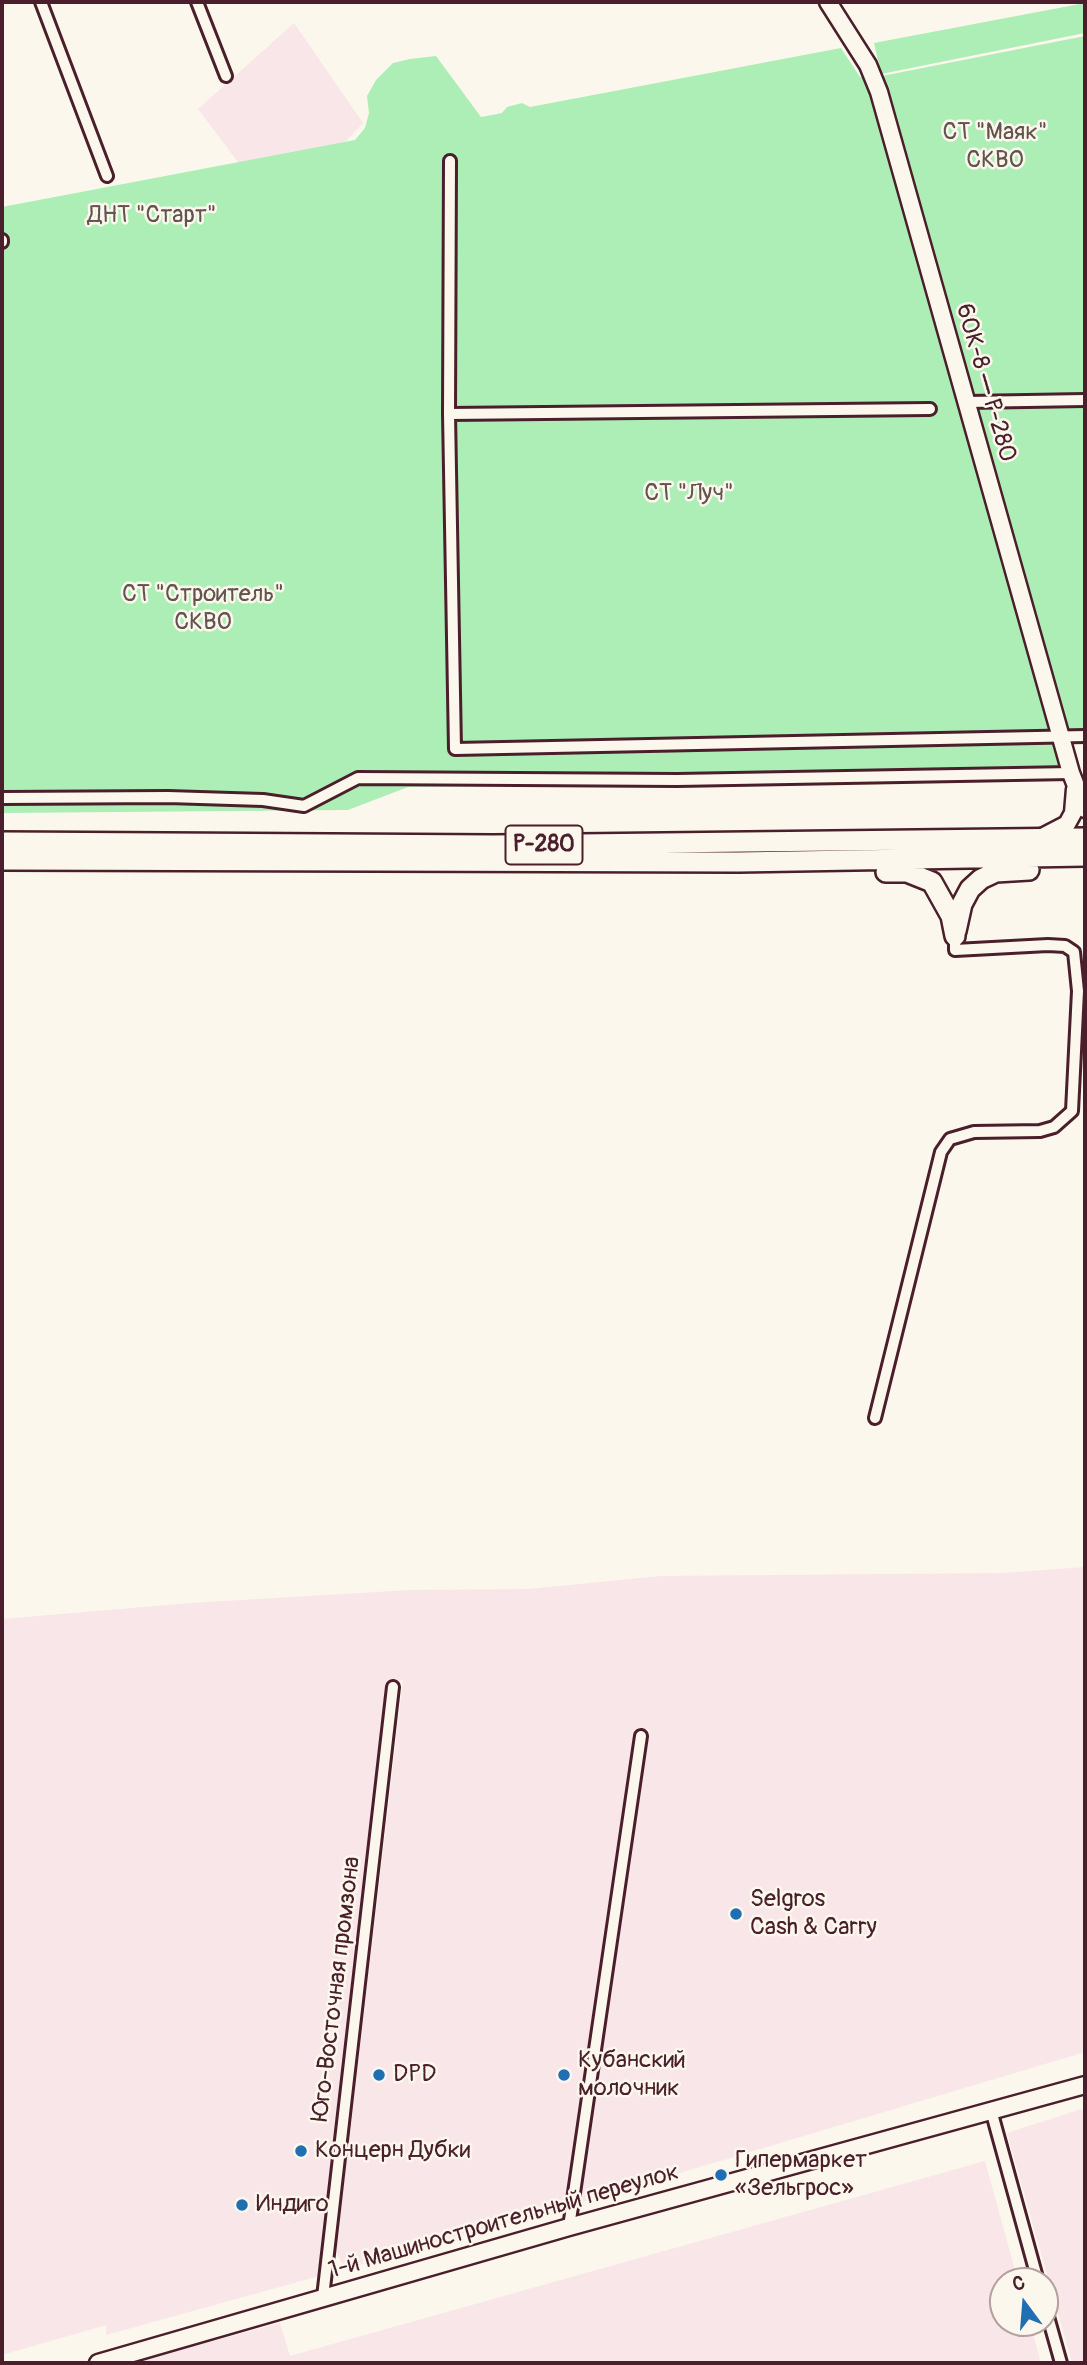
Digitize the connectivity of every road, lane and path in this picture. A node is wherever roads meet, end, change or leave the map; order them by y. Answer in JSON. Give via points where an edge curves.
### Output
{"nodes":[{"id":1,"x":41,"y":2,"type":"edge"},
{"id":2,"x":197,"y":2,"type":"edge"},
{"id":3,"x":828,"y":2,"type":"edge"},
{"id":4,"x":226,"y":76,"type":"dead end"},
{"id":5,"x":450,"y":161,"type":"dead end"},
{"id":6,"x":107,"y":176,"type":"dead end"},
{"id":7,"x":1085,"y":400,"type":"edge"},
{"id":8,"x":968,"y":402,"type":"junction"},
{"id":9,"x":930,"y":409,"type":"dead end"},
{"id":10,"x":449,"y":414,"type":"junction"},
{"id":11,"x":1060,"y":734,"type":"junction"},
{"id":12,"x":1085,"y":736,"type":"edge"},
{"id":13,"x":1073,"y":780,"type":"junction"},
{"id":14,"x":2,"y":798,"type":"edge"},
{"id":15,"x":1085,"y":809,"type":"edge"},
{"id":16,"x":1085,"y":838,"type":"edge"},
{"id":17,"x":1039,"y":839,"type":"junction"},
{"id":18,"x":2,"y":842,"type":"edge"},
{"id":19,"x":816,"y":854,"type":"junction"},
{"id":20,"x":1085,"y":856,"type":"edge"},
{"id":21,"x":2,"y":860,"type":"edge"},
{"id":22,"x":1085,"y":869,"type":"edge"},
{"id":23,"x":955,"y":936,"type":"junction"},
{"id":24,"x":875,"y":1418,"type":"dead end"},
{"id":25,"x":393,"y":1686,"type":"dead end"},
{"id":26,"x":641,"y":1735,"type":"dead end"},
{"id":27,"x":1085,"y":2085,"type":"edge"},
{"id":28,"x":991,"y":2110,"type":"junction"},
{"id":29,"x":569,"y":2227,"type":"junction"},
{"id":30,"x":1034,"y":2267,"type":"edge"},
{"id":31,"x":323,"y":2297,"type":"junction"},
{"id":32,"x":1054,"y":2337,"type":"edge"},
{"id":33,"x":98,"y":2363,"type":"edge"},
{"id":34,"x":1061,"y":2363,"type":"edge"}],
"edges":[{"from":1,"to":6,"type":"street"},
{"from":2,"to":4,"type":"street"},
{"from":3,"to":8,"type":"street","name":"60К-8 — Р-280","via":[[874,78]]},
{"from":5,"to":10,"type":"street"},
{"from":7,"to":8,"type":"street"},
{"from":8,"to":11,"type":"street","name":"60К-8 — Р-280"},
{"from":9,"to":10,"type":"street"},
{"from":10,"to":11,"type":"street","via":[[455,749]]},
{"from":11,"to":12,"type":"street"},
{"from":11,"to":13,"type":"street","name":"60К-8 — Р-280"},
{"from":13,"to":14,"type":"street","via":[[358,778],[304,806],[168,797]]},
{"from":13,"to":15,"type":"street","name":"60К-8 — Р-280"},
{"from":13,"to":17,"type":"street","name":"60К-8 — Р-280","via":[[1073,813],[1068,824]]},
{"from":16,"to":17,"type":"highway","number":"Р-280"},
{"from":17,"to":19,"type":"highway","number":"Р-280"},
{"from":18,"to":19,"type":"highway","number":"Р-280","via":[[508,845]]},
{"from":19,"to":20,"type":"highway","number":"Р-280"},
{"from":19,"to":21,"type":"highway","number":"Р-280"},
{"from":19,"to":23,"type":"highway","via":[[818,872],[920,875],[932,881],[944,899]]},
{"from":22,"to":23,"type":"highway","via":[[996,872],[981,878],[962,904]]},
{"from":23,"to":24,"type":"street","via":[[955,950],[1048,945],[1074,952],[1078,991],[1072,1111],[1054,1128],[974,1132],[950,1139],[946,1145]]},
{"from":25,"to":31,"type":"street","name":"Юго-Восточная промзона"},
{"from":26,"to":29,"type":"street"},
{"from":27,"to":28,"type":"street","name":"1-й Машиностроительный переулок"},
{"from":28,"to":29,"type":"street","name":"1-й Машиностроительный переулок"},
{"from":28,"to":30,"type":"street"},
{"from":29,"to":31,"type":"street","name":"1-й Машиностроительный переулок"},
{"from":31,"to":33,"type":"street","name":"1-й Машиностроительный переулок"},
{"from":32,"to":34,"type":"street"}]}
